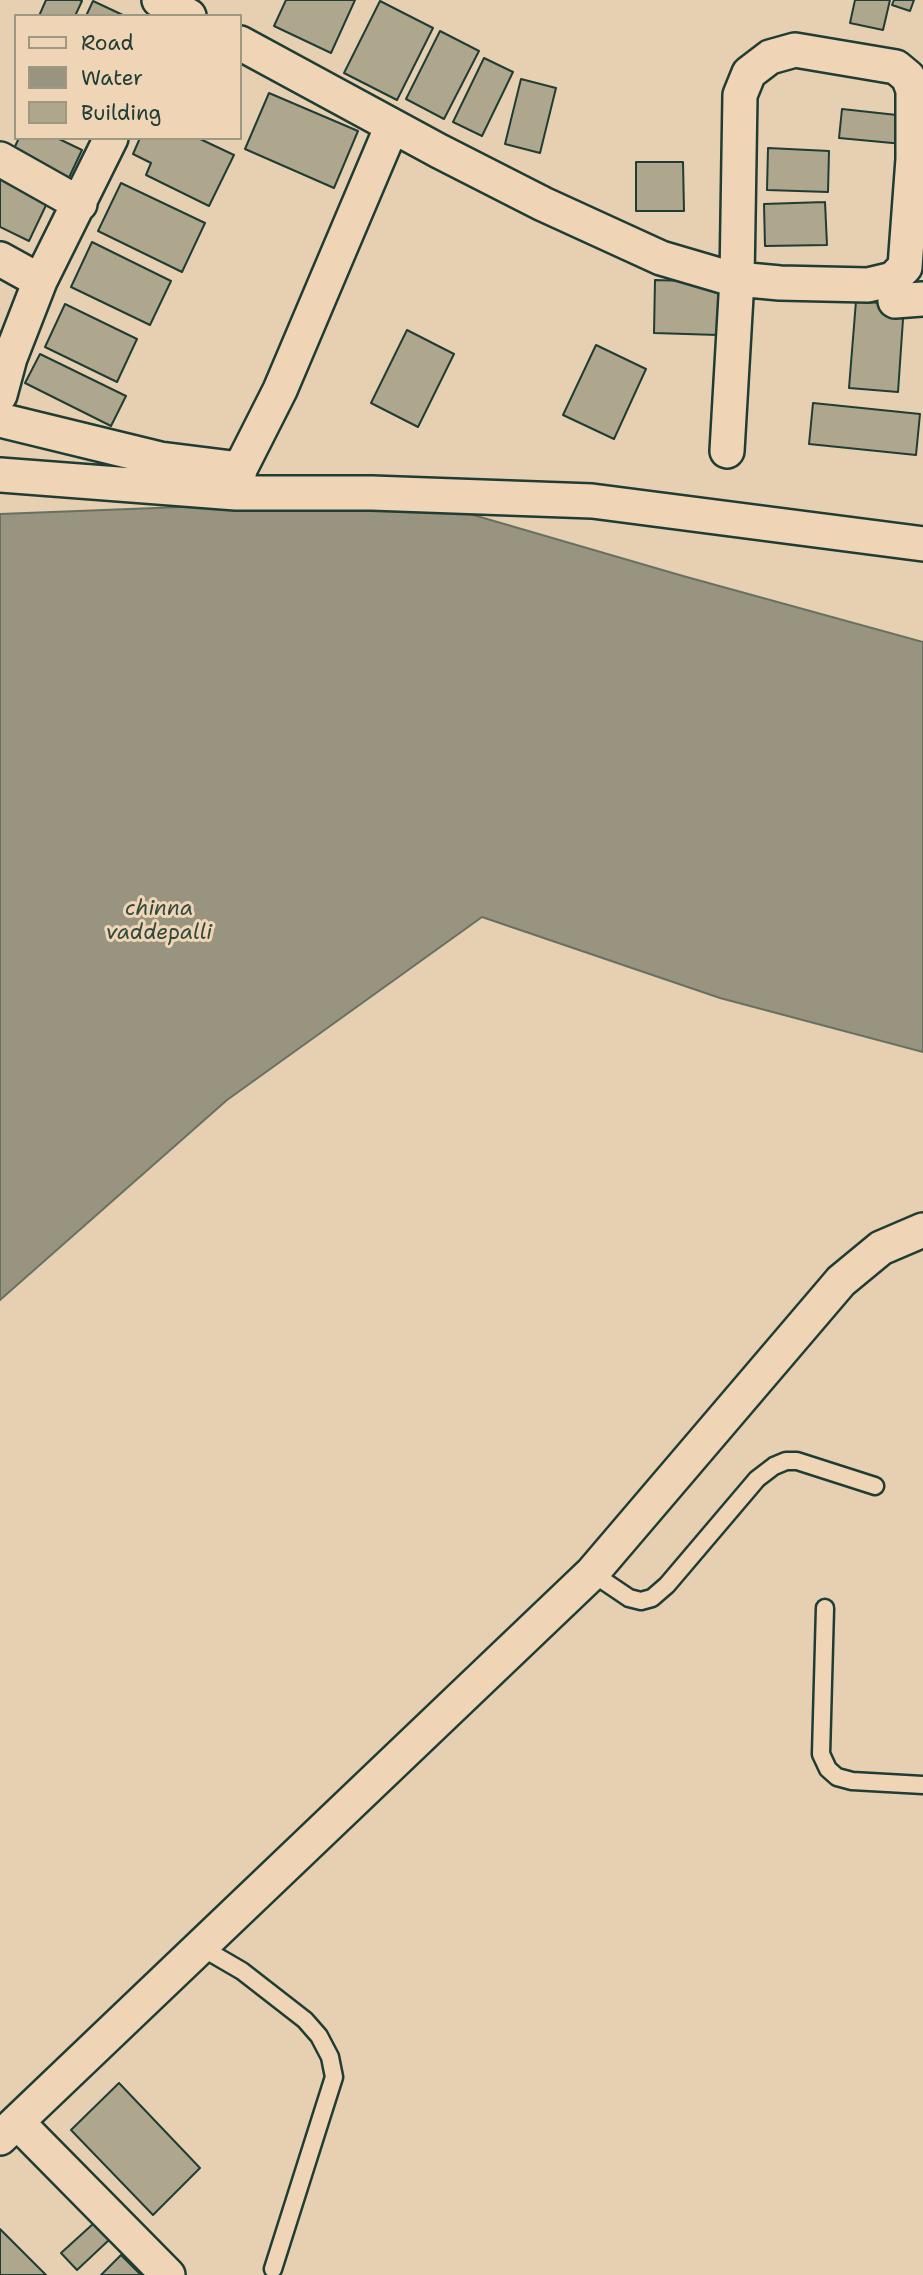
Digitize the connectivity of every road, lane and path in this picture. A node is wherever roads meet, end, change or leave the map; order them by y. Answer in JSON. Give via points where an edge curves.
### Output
{"nodes":[{"id":1,"x":242,"y":44,"type":"edge"},
{"id":2,"x":392,"y":126,"type":"junction"},
{"id":3,"x":110,"y":140,"type":"edge"},
{"id":4,"x":0,"y":159,"type":"edge"},
{"id":5,"x":79,"y":204,"type":"junction"},
{"id":6,"x":0,"y":259,"type":"edge"},
{"id":7,"x":737,"y":279,"type":"junction"},
{"id":8,"x":40,"y":281,"type":"junction"},
{"id":9,"x":0,"y":395,"type":"edge"},
{"id":10,"x":0,"y":420,"type":"edge"},
{"id":11,"x":727,"y":451,"type":"dead end"},
{"id":12,"x":0,"y":475,"type":"edge"},
{"id":13,"x":238,"y":481,"type":"junction"},
{"id":14,"x":923,"y":544,"type":"edge"},
{"id":15,"x":923,"y":1230,"type":"edge"},
{"id":16,"x":875,"y":1486,"type":"dead end"},
{"id":17,"x":592,"y":1573,"type":"junction"},
{"id":18,"x":825,"y":1608,"type":"dead end"},
{"id":19,"x":923,"y":1785,"type":"edge"},
{"id":20,"x":208,"y":1951,"type":"junction"},
{"id":21,"x":9,"y":2130,"type":"edge"},
{"id":22,"x":273,"y":2270,"type":"dead end"},
{"id":23,"x":168,"y":2275,"type":"edge"}],
"edges":[{"from":1,"to":2,"type":"street"},
{"from":2,"to":7,"type":"street","via":[[543,204],[661,258]]},
{"from":2,"to":13,"type":"street"},
{"from":3,"to":5,"type":"street"},
{"from":4,"to":5,"type":"street"},
{"from":5,"to":8,"type":"street"},
{"from":6,"to":8,"type":"street"},
{"from":7,"to":7,"type":"street","via":[[868,285],[893,279],[905,267],[913,159],[913,90],[908,76],[896,67],[795,50],[770,58],[749,73],[740,95]]},
{"from":7,"to":11,"type":"street"},
{"from":8,"to":9,"type":"street"},
{"from":10,"to":13,"type":"street"},
{"from":12,"to":13,"type":"street"},
{"from":13,"to":14,"type":"street","via":[[372,493],[592,500]]},
{"from":15,"to":17,"type":"street","via":[[881,1248],[841,1281]]},
{"from":16,"to":17,"type":"lane","via":[[786,1461],[757,1479],[652,1598],[629,1598]]},
{"from":17,"to":20,"type":"street","via":[[252,1900]]},
{"from":18,"to":19,"type":"lane","via":[[821,1754],[828,1769],[852,1782]]},
{"from":20,"to":21,"type":"street"},
{"from":20,"to":22,"type":"lane","via":[[305,2020],[330,2057],[334,2077]]},
{"from":21,"to":23,"type":"street"}]}
